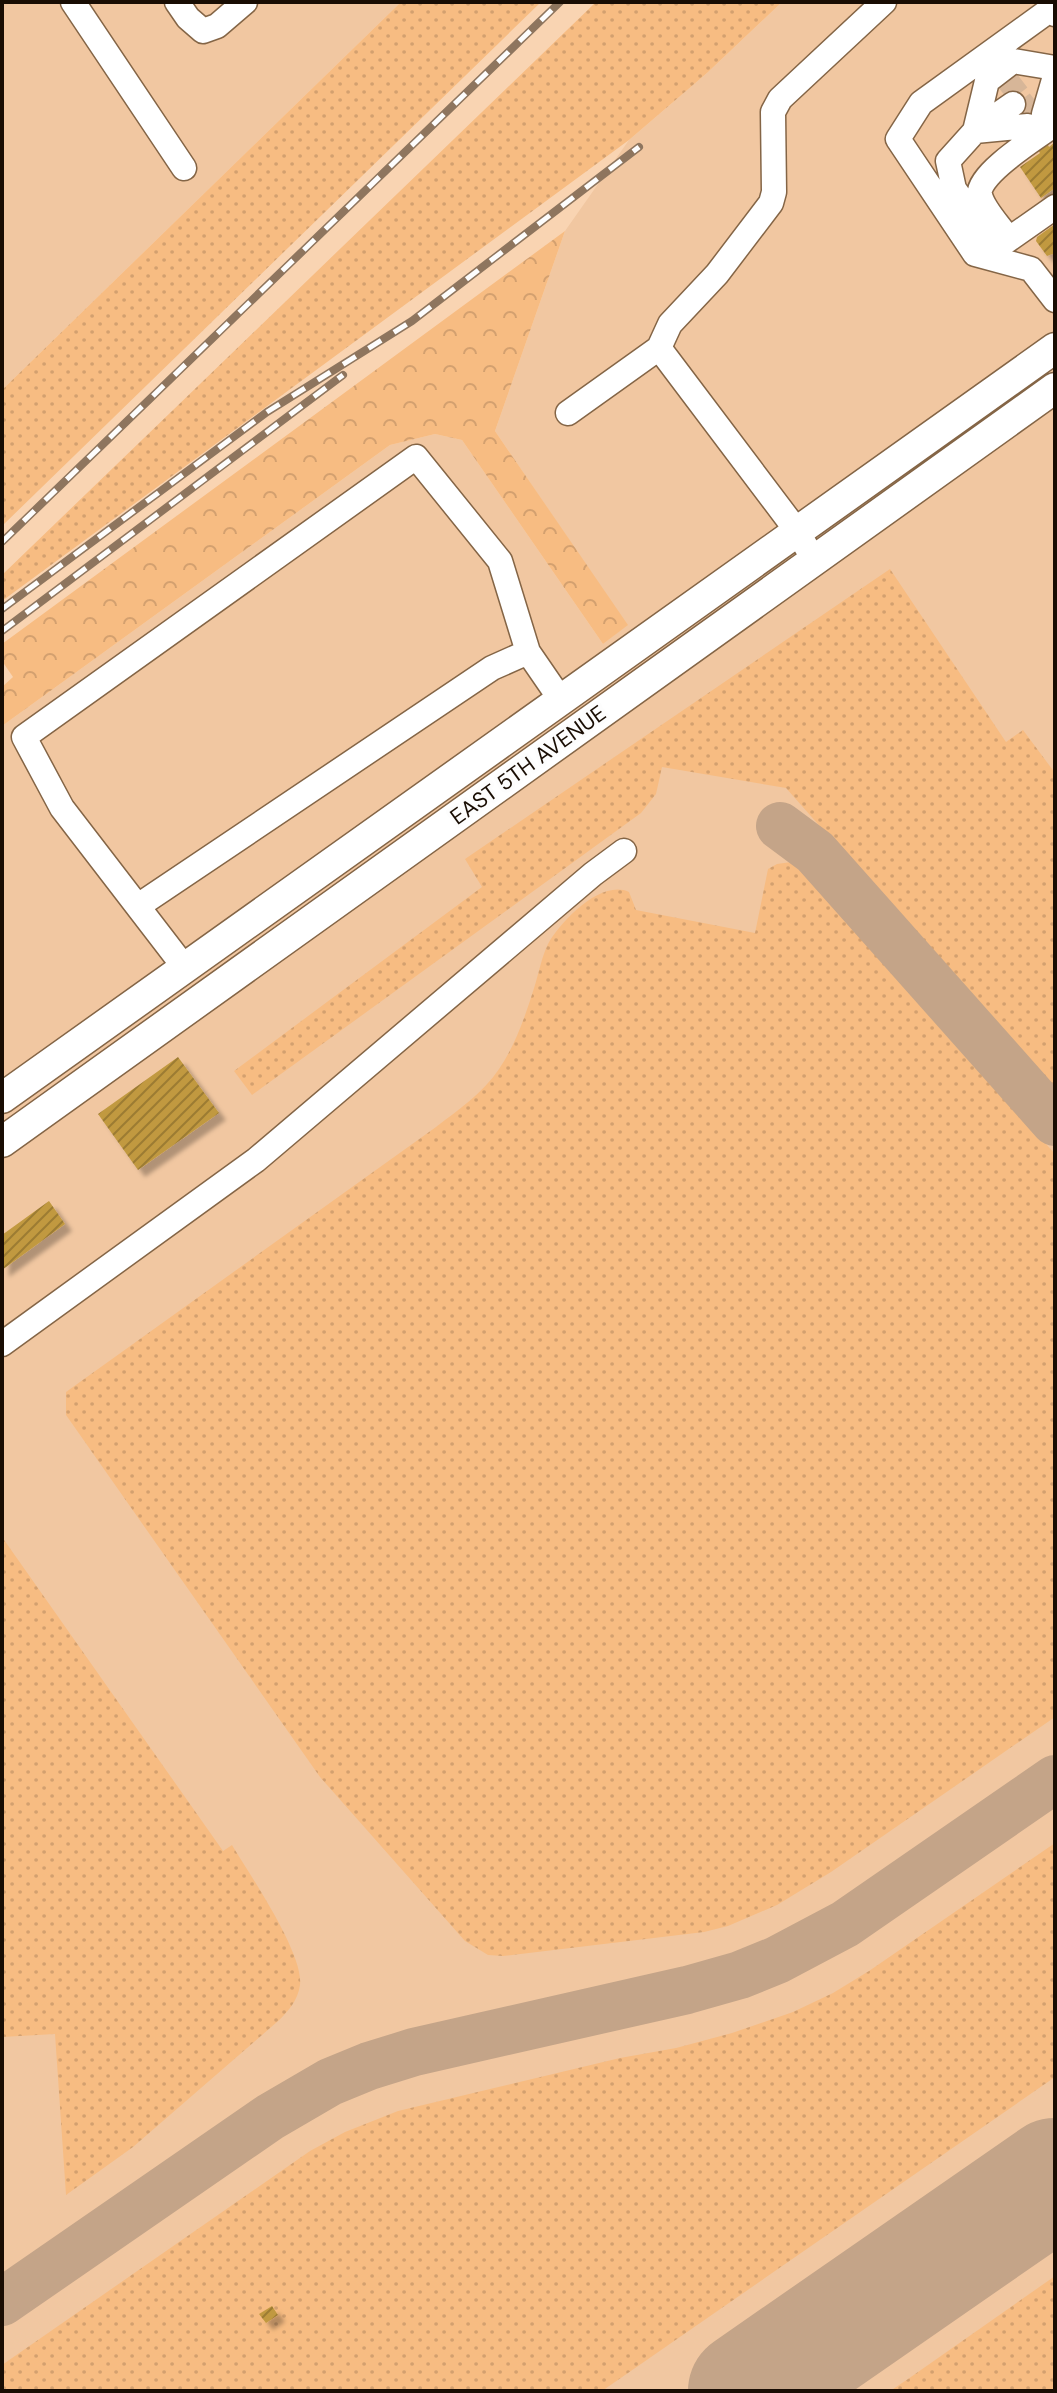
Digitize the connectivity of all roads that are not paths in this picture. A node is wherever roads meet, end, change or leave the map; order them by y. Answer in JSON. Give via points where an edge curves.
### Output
{"nodes":[{"id":1,"x":73,"y":2,"type":"edge"},
{"id":2,"x":245,"y":2,"type":"edge"},
{"id":3,"x":884,"y":2,"type":"edge"},
{"id":4,"x":182,"y":4,"type":"edge"},
{"id":5,"x":1055,"y":14,"type":"edge"},
{"id":6,"x":1055,"y":71,"type":"edge"},
{"id":7,"x":1028,"y":105,"type":"edge"},
{"id":8,"x":975,"y":131,"type":"junction"},
{"id":9,"x":184,"y":168,"type":"dead end"},
{"id":10,"x":1053,"y":214,"type":"edge"},
{"id":11,"x":997,"y":248,"type":"junction"},
{"id":12,"x":1052,"y":290,"type":"edge"},
{"id":13,"x":659,"y":348,"type":"junction"},
{"id":14,"x":1055,"y":348,"type":"edge"},
{"id":15,"x":1055,"y":373,"type":"edge"},
{"id":16,"x":1055,"y":388,"type":"edge"},
{"id":17,"x":568,"y":413,"type":"dead end"},
{"id":18,"x":1017,"y":415,"type":"junction"},
{"id":19,"x":797,"y":531,"type":"junction"},
{"id":20,"x":814,"y":560,"type":"junction"},
{"id":21,"x":528,"y":652,"type":"junction"},
{"id":22,"x":561,"y":700,"type":"junction"},
{"id":23,"x":624,"y":851,"type":"dead end"},
{"id":24,"x":138,"y":906,"type":"junction"},
{"id":25,"x":185,"y":968,"type":"junction"},
{"id":26,"x":2,"y":1098,"type":"edge"},
{"id":27,"x":2,"y":1142,"type":"edge"},
{"id":28,"x":2,"y":1344,"type":"edge"}],
"edges":[{"from":1,"to":9,"type":"lane"},
{"from":2,"to":4,"type":"lane","via":[[203,31]]},
{"from":3,"to":13,"type":"lane","via":[[780,99],[773,112],[771,203],[717,274],[670,324]]},
{"from":5,"to":11,"type":"lane","via":[[1051,9],[921,103],[898,139],[975,254]]},
{"from":6,"to":7,"type":"lane"},
{"from":6,"to":8,"type":"lane","via":[[1013,61],[987,81]]},
{"from":7,"to":8,"type":"lane"},
{"from":7,"to":8,"type":"lane"},
{"from":7,"to":11,"type":"lane","via":[[980,186]]},
{"from":8,"to":11,"type":"lane","via":[[948,161],[954,189]]},
{"from":10,"to":11,"type":"lane"},
{"from":11,"to":12,"type":"lane"},
{"from":13,"to":17,"type":"lane"},
{"from":13,"to":19,"type":"lane"},
{"from":14,"to":19,"type":"main road","name":"EAST 5TH AVENUE"},
{"from":15,"to":18,"type":"lane"},
{"from":16,"to":18,"type":"main road","name":"EAST 5TH AVENUE"},
{"from":18,"to":20,"type":"main road","name":"EAST 5TH AVENUE"},
{"from":19,"to":20,"type":"lane"},
{"from":19,"to":22,"type":"main road","name":"EAST 5TH AVENUE"},
{"from":20,"to":27,"type":"main road","name":"EAST 5TH AVENUE"},
{"from":21,"to":22,"type":"lane"},
{"from":21,"to":24,"type":"lane","via":[[492,668]]},
{"from":21,"to":24,"type":"lane","via":[[500,561],[416,457],[24,737],[62,808]]},
{"from":22,"to":25,"type":"main road","name":"EAST 5TH AVENUE"},
{"from":23,"to":28,"type":"lane","via":[[256,1160]]},
{"from":24,"to":25,"type":"lane"},
{"from":25,"to":26,"type":"main road","name":"EAST 5TH AVENUE"}]}
